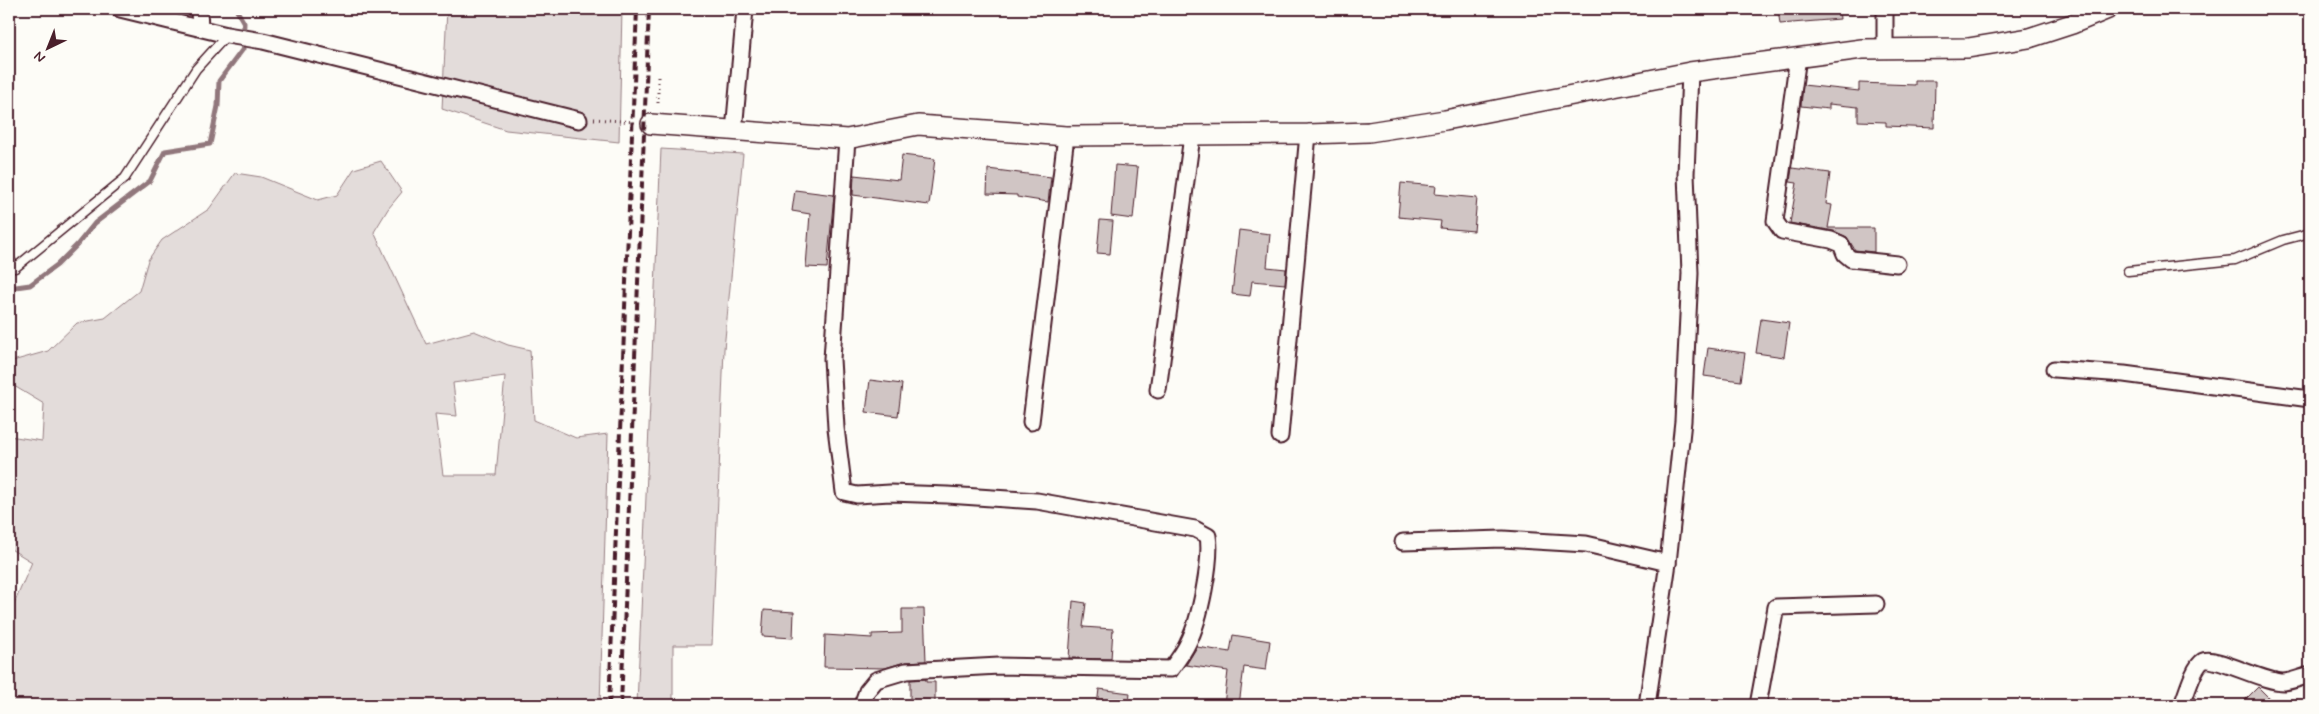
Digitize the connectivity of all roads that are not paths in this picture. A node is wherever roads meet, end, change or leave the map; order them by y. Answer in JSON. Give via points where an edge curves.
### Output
{"nodes":[{"id":1,"x":120,"y":9,"type":"edge"},
{"id":2,"x":199,"y":9,"type":"edge"},
{"id":3,"x":1885,"y":9,"type":"edge"},
{"id":4,"x":2108,"y":9,"type":"edge"},
{"id":5,"x":748,"y":11,"type":"edge"},
{"id":6,"x":200,"y":28,"type":"junction"},
{"id":7,"x":228,"y":35,"type":"junction"},
{"id":8,"x":1885,"y":48,"type":"junction"},
{"id":9,"x":1798,"y":57,"type":"junction"},
{"id":10,"x":1690,"y":72,"type":"junction"},
{"id":11,"x":579,"y":120,"type":"road end"},
{"id":12,"x":651,"y":124,"type":"dead end"},
{"id":13,"x":734,"y":131,"type":"junction"},
{"id":14,"x":1308,"y":134,"type":"junction"},
{"id":15,"x":1066,"y":136,"type":"junction"},
{"id":16,"x":1192,"y":136,"type":"junction"},
{"id":17,"x":847,"y":139,"type":"junction"},
{"id":18,"x":2310,"y":233,"type":"edge"},
{"id":19,"x":9,"y":258,"type":"edge"},
{"id":20,"x":1897,"y":264,"type":"dead end"},
{"id":21,"x":12,"y":270,"type":"edge"},
{"id":22,"x":2128,"y":271,"type":"dead end"},
{"id":23,"x":2054,"y":368,"type":"dead end"},
{"id":24,"x":1158,"y":390,"type":"dead end"},
{"id":25,"x":2310,"y":398,"type":"edge"},
{"id":26,"x":1031,"y":422,"type":"dead end"},
{"id":27,"x":1280,"y":436,"type":"dead end"},
{"id":28,"x":1403,"y":542,"type":"dead end"},
{"id":29,"x":1668,"y":563,"type":"junction"},
{"id":30,"x":1876,"y":604,"type":"dead end"},
{"id":31,"x":2310,"y":675,"type":"edge"},
{"id":32,"x":862,"y":705,"type":"edge"},
{"id":33,"x":1647,"y":705,"type":"edge"},
{"id":34,"x":1758,"y":705,"type":"edge"},
{"id":35,"x":2182,"y":705,"type":"edge"}],
"edges":[{"from":1,"to":6,"type":"street"},
{"from":2,"to":6,"type":"street"},
{"from":3,"to":8,"type":"street"},
{"from":4,"to":8,"type":"street","via":[[2029,38],[1968,48]]},
{"from":5,"to":13,"type":"street"},
{"from":6,"to":7,"type":"street"},
{"from":7,"to":11,"type":"street"},
{"from":7,"to":21,"type":"lane","via":[[196,69],[125,178]]},
{"from":8,"to":9,"type":"street"},
{"from":9,"to":10,"type":"street"},
{"from":9,"to":20,"type":"street","via":[[1775,221],[1782,231],[1841,244],[1851,259]]},
{"from":10,"to":14,"type":"street","via":[[1445,120],[1369,132]]},
{"from":10,"to":29,"type":"street","via":[[1686,174],[1690,274],[1683,421]]},
{"from":12,"to":13,"type":"street"},
{"from":13,"to":17,"type":"street"},
{"from":14,"to":16,"type":"street"},
{"from":14,"to":27,"type":"street"},
{"from":15,"to":16,"type":"street"},
{"from":15,"to":17,"type":"street","via":[[918,125]]},
{"from":15,"to":26,"type":"street"},
{"from":16,"to":24,"type":"street"},
{"from":17,"to":32,"type":"street","via":[[832,359],[844,492],[1037,501],[1195,529],[1208,536],[1210,547],[1198,615],[1189,642],[1171,669],[999,666],[906,671],[876,680]]},
{"from":18,"to":22,"type":"lane","via":[[2283,240],[2235,260]]},
{"from":19,"to":21,"type":"lane"},
{"from":23,"to":25,"type":"street"},
{"from":28,"to":29,"type":"street","via":[[1503,539],[1586,544]]},
{"from":29,"to":33,"type":"street"},
{"from":30,"to":34,"type":"street","via":[[1776,607]]},
{"from":31,"to":35,"type":"street","via":[[2283,682],[2210,659],[2197,667]]}]}
